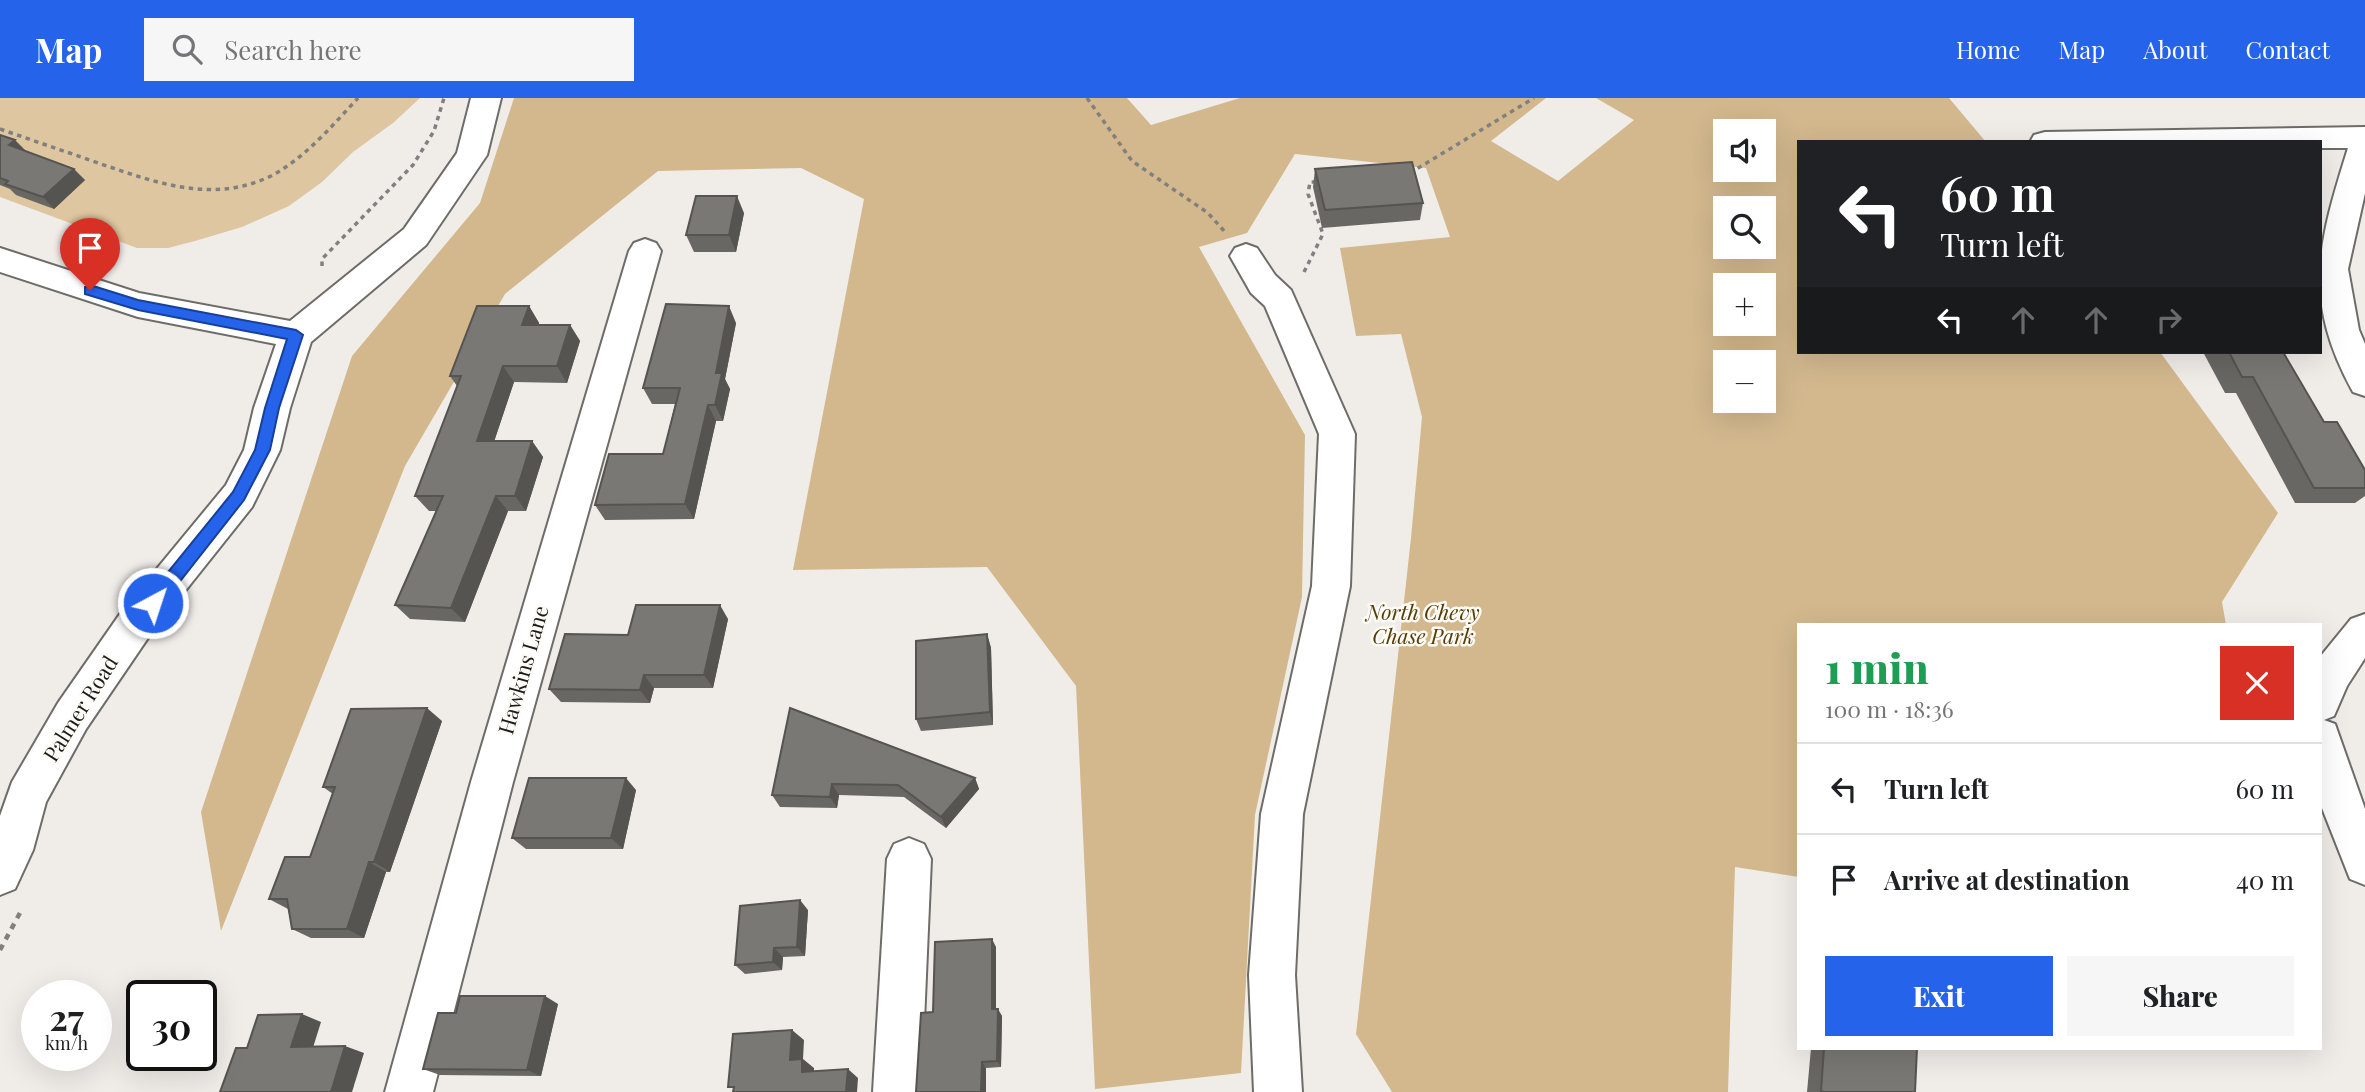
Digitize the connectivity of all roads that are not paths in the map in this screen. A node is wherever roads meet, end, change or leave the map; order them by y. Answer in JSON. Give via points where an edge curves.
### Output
{"nodes":[{"id":1,"x":486,"y":98,"type":"edge"},
{"id":2,"x":2365,"y":138,"type":"edge"},
{"id":3,"x":2205,"y":140,"type":"edge"},
{"id":4,"x":645,"y":251,"type":"dead end"},
{"id":5,"x":0,"y":260,"type":"edge"},
{"id":6,"x":1255,"y":270,"type":"road end"},
{"id":7,"x":296,"y":335,"type":"junction"},
{"id":8,"x":2365,"y":383,"type":"edge"},
{"id":9,"x":2365,"y":631,"type":"edge"},
{"id":10,"x":2322,"y":697,"type":"edge"},
{"id":11,"x":2322,"y":746,"type":"edge"},
{"id":12,"x":909,"y":859,"type":"dead end"},
{"id":13,"x":2365,"y":863,"type":"edge"},
{"id":14,"x":0,"y":874,"type":"edge"},
{"id":15,"x":409,"y":1092,"type":"edge"},
{"id":16,"x":897,"y":1092,"type":"edge"},
{"id":17,"x":1278,"y":1092,"type":"edge"}],
"edges":[{"from":1,"to":7,"type":"street","via":[[472,155],[415,237]]},
{"from":2,"to":3,"type":"street"},
{"from":2,"to":8,"type":"street","via":[[2332,269],[2342,330]]},
{"from":4,"to":15,"type":"street","name":"Hawkins Lane","via":[[492,782]]},
{"from":5,"to":7,"type":"street","via":[[138,305]]},
{"from":6,"to":17,"type":"street","via":[[1279,299],[1336,434],[1331,586],[1282,814],[1272,975]]},
{"from":7,"to":14,"type":"street","name":"Palmer Road","via":[[262,450],[239,496],[136,624],[72,716],[27,796]]},
{"from":9,"to":10,"type":"street","via":[[2344,651]]},
{"from":11,"to":13,"type":"street"},
{"from":12,"to":16,"type":"street"}]}
